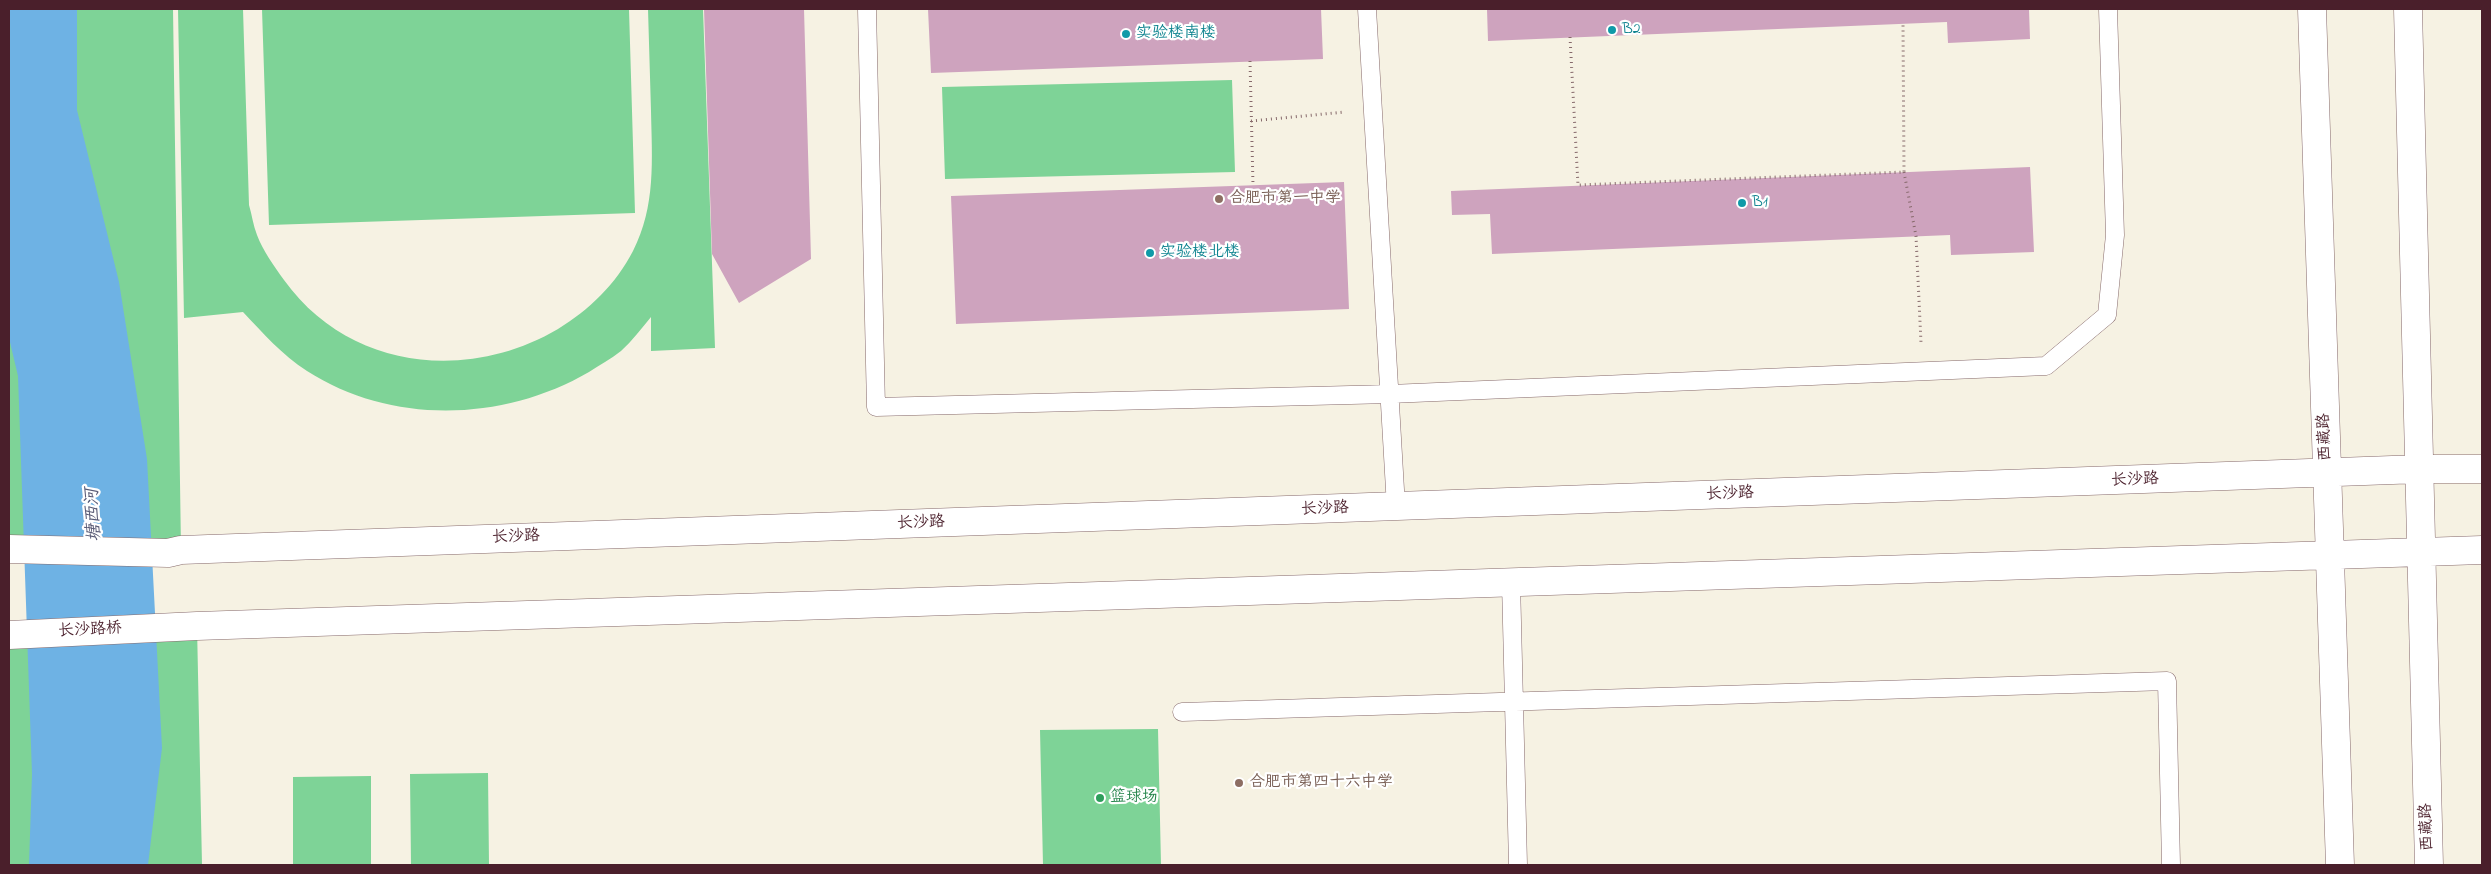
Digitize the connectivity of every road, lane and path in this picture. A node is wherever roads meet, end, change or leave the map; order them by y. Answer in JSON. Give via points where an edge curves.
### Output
{"nodes":[{"id":1,"x":867,"y":9,"type":"edge"},
{"id":2,"x":1367,"y":9,"type":"edge"},
{"id":3,"x":2108,"y":9,"type":"edge"},
{"id":4,"x":2312,"y":9,"type":"edge"},
{"id":5,"x":2408,"y":9,"type":"edge"},
{"id":6,"x":1903,"y":23,"type":"dead end"},
{"id":7,"x":1570,"y":37,"type":"dead end"},
{"id":8,"x":1250,"y":61,"type":"dead end"},
{"id":9,"x":1373,"y":110,"type":"junction"},
{"id":10,"x":1251,"y":121,"type":"junction"},
{"id":11,"x":1904,"y":172,"type":"junction"},
{"id":12,"x":1253,"y":185,"type":"dead end"},
{"id":13,"x":1923,"y":371,"type":"junction"},
{"id":14,"x":1390,"y":394,"type":"junction"},
{"id":15,"x":2420,"y":469,"type":"junction"},
{"id":16,"x":2482,"y":469,"type":"edge"},
{"id":17,"x":2328,"y":474,"type":"junction"},
{"id":18,"x":1396,"y":507,"type":"junction"},
{"id":19,"x":9,"y":549,"type":"edge"},
{"id":20,"x":2482,"y":550,"type":"edge"},
{"id":21,"x":2420,"y":551,"type":"junction"},
{"id":22,"x":2330,"y":554,"type":"junction"},
{"id":23,"x":1511,"y":582,"type":"junction"},
{"id":24,"x":9,"y":634,"type":"edge"},
{"id":25,"x":1514,"y":702,"type":"junction"},
{"id":26,"x":1182,"y":712,"type":"dead end"},
{"id":27,"x":1518,"y":865,"type":"edge"},
{"id":28,"x":2171,"y":865,"type":"edge"},
{"id":29,"x":2340,"y":865,"type":"edge"},
{"id":30,"x":2429,"y":865,"type":"edge"}],
"edges":[{"from":1,"to":14,"type":"lane","via":[[876,406]]},
{"from":2,"to":9,"type":"lane"},
{"from":3,"to":13,"type":"lane","via":[[2115,235],[2107,314],[2046,366]]},
{"from":4,"to":17,"type":"street","name":"西藏路"},
{"from":5,"to":15,"type":"street","name":"西藏路"},
{"from":6,"to":11,"type":"path"},
{"from":7,"to":11,"type":"path","via":[[1578,185]]},
{"from":8,"to":10,"type":"path"},
{"from":9,"to":10,"type":"path"},
{"from":9,"to":14,"type":"lane"},
{"from":10,"to":12,"type":"path"},
{"from":11,"to":13,"type":"path","via":[[1916,236]]},
{"from":13,"to":14,"type":"lane"},
{"from":14,"to":18,"type":"lane"},
{"from":15,"to":16,"type":"street","name":"长沙路"},
{"from":15,"to":17,"type":"street","name":"长沙路"},
{"from":15,"to":21,"type":"street","name":"西藏路"},
{"from":17,"to":18,"type":"street","name":"长沙路"},
{"from":17,"to":22,"type":"street","name":"西藏路"},
{"from":18,"to":19,"type":"street","name":"长沙路","via":[[168,552]]},
{"from":20,"to":21,"type":"street"},
{"from":21,"to":22,"type":"street"},
{"from":21,"to":30,"type":"street","name":"西藏路"},
{"from":22,"to":23,"type":"street"},
{"from":22,"to":29,"type":"street","name":"西藏路"},
{"from":23,"to":24,"type":"street","name":"长沙路桥"},
{"from":23,"to":25,"type":"lane"},
{"from":25,"to":26,"type":"lane"},
{"from":25,"to":27,"type":"lane"},
{"from":25,"to":28,"type":"lane","via":[[2167,681]]}]}
